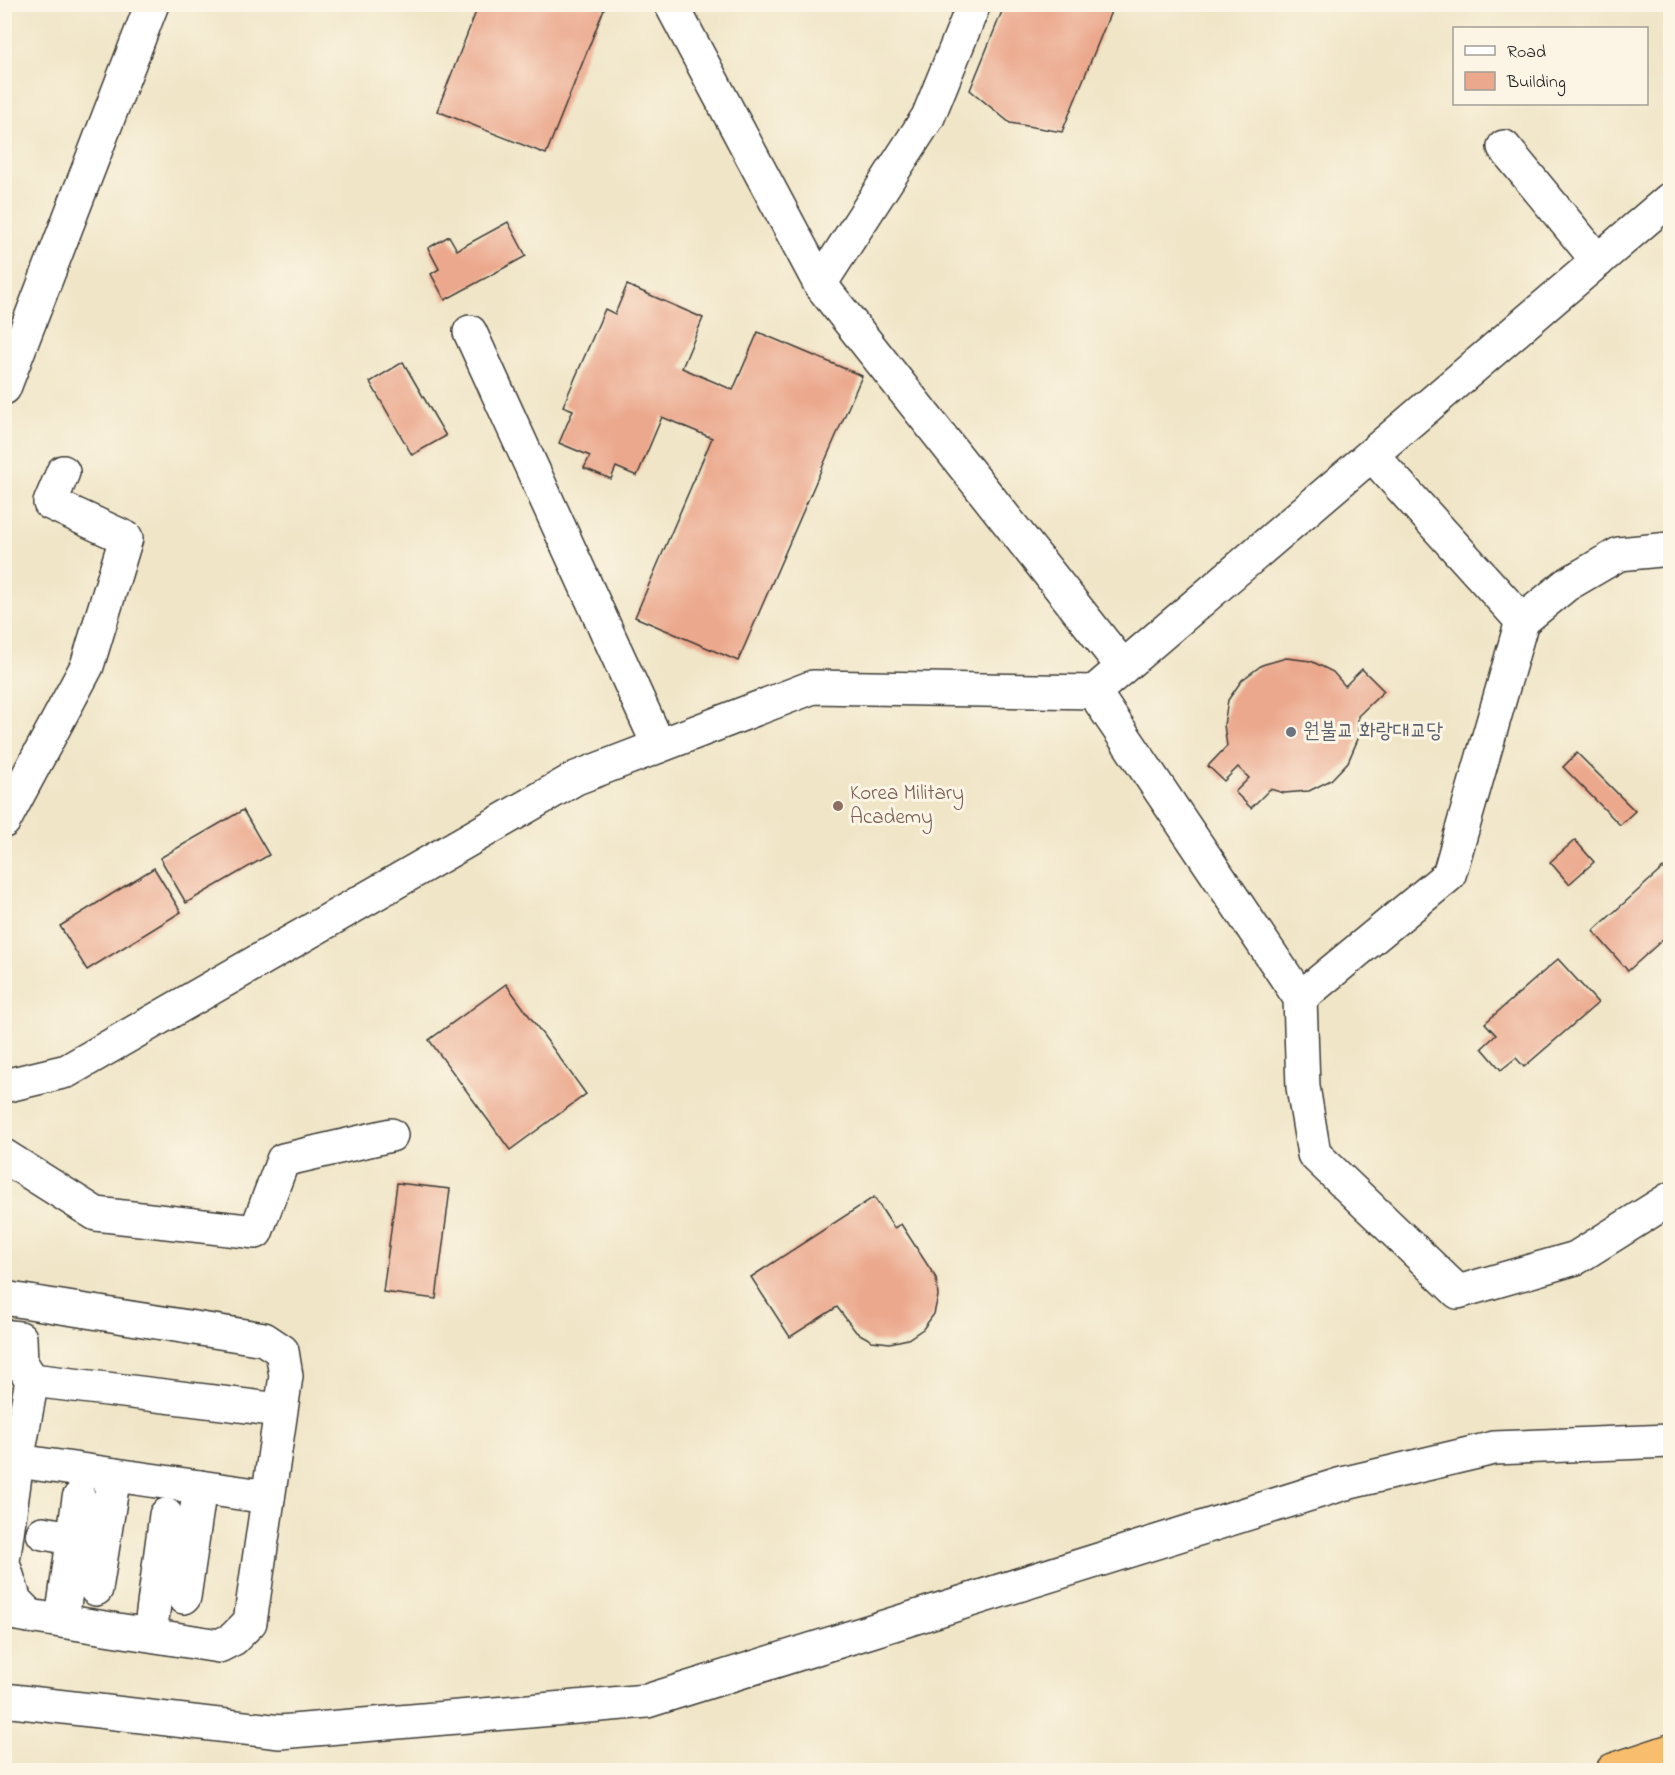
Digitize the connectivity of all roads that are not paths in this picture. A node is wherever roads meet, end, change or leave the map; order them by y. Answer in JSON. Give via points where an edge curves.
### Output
{"nodes":[{"id":1,"x":152,"y":4,"type":"edge"},
{"id":2,"x":671,"y":4,"type":"edge"},
{"id":3,"x":974,"y":4,"type":"edge"},
{"id":4,"x":1504,"y":147,"type":"dead end"},
{"id":5,"x":1671,"y":199,"type":"edge"},
{"id":6,"x":1598,"y":261,"type":"junction"},
{"id":7,"x":820,"y":284,"type":"junction"},
{"id":8,"x":470,"y":332,"type":"dead end"},
{"id":9,"x":4,"y":388,"type":"edge"},
{"id":10,"x":1372,"y":455,"type":"junction"},
{"id":11,"x":63,"y":472,"type":"dead end"},
{"id":12,"x":1671,"y":549,"type":"edge"},
{"id":13,"x":1522,"y":621,"type":"junction"},
{"id":14,"x":1123,"y":667,"type":"junction"},
{"id":15,"x":1094,"y":692,"type":"junction"},
{"id":16,"x":659,"y":746,"type":"junction"},
{"id":17,"x":4,"y":821,"type":"edge"},
{"id":18,"x":1299,"y":998,"type":"junction"},
{"id":19,"x":4,"y":1086,"type":"edge"},
{"id":20,"x":391,"y":1135,"type":"dead end"},
{"id":21,"x":4,"y":1156,"type":"edge"},
{"id":22,"x":1671,"y":1199,"type":"edge"},
{"id":23,"x":4,"y":1298,"type":"edge"},
{"id":24,"x":15,"y":1360,"type":"edge"},
{"id":25,"x":280,"y":1410,"type":"junction"},
{"id":26,"x":1671,"y":1441,"type":"edge"},
{"id":27,"x":11,"y":1460,"type":"edge"},
{"id":28,"x":114,"y":1474,"type":"junction"},
{"id":29,"x":200,"y":1487,"type":"junction"},
{"id":30,"x":268,"y":1497,"type":"junction"},
{"id":31,"x":80,"y":1498,"type":"dead end"},
{"id":32,"x":4,"y":1555,"type":"edge"},
{"id":33,"x":4,"y":1566,"type":"edge"},
{"id":34,"x":196,"y":1583,"type":"dead end"},
{"id":35,"x":17,"y":1614,"type":"edge"},
{"id":36,"x":62,"y":1620,"type":"junction"},
{"id":37,"x":150,"y":1634,"type":"junction"},
{"id":38,"x":4,"y":1700,"type":"edge"},
{"id":39,"x":1671,"y":1751,"type":"edge"},
{"id":40,"x":1613,"y":1770,"type":"edge"}],
"edges":[{"from":1,"to":9,"type":"street"},
{"from":2,"to":7,"type":"street"},
{"from":3,"to":7,"type":"street","via":[[928,117]]},
{"from":4,"to":6,"type":"street"},
{"from":5,"to":6,"type":"street"},
{"from":6,"to":10,"type":"street"},
{"from":7,"to":14,"type":"street"},
{"from":8,"to":16,"type":"street"},
{"from":10,"to":13,"type":"street"},
{"from":10,"to":14,"type":"street"},
{"from":11,"to":17,"type":"street","via":[[51,503],[126,537],[87,666]]},
{"from":12,"to":13,"type":"street","via":[[1619,554],[1566,585]]},
{"from":13,"to":18,"type":"street","via":[[1449,875]]},
{"from":14,"to":15,"type":"street"},
{"from":15,"to":16,"type":"street","via":[[813,687]]},
{"from":15,"to":18,"type":"street"},
{"from":16,"to":19,"type":"street","via":[[576,777],[67,1071]]},
{"from":18,"to":22,"type":"street","via":[[1303,1087],[1314,1154],[1458,1292],[1576,1258]]},
{"from":20,"to":21,"type":"street","via":[[283,1160],[256,1232],[96,1214]]},
{"from":23,"to":25,"type":"street","via":[[264,1339],[282,1351],[286,1376]]},
{"from":24,"to":25,"type":"street"},
{"from":24,"to":27,"type":"street"},
{"from":25,"to":30,"type":"street"},
{"from":26,"to":38,"type":"street","via":[[1494,1448],[1342,1484],[647,1701],[280,1732]]},
{"from":27,"to":28,"type":"street"},
{"from":27,"to":32,"type":"street"},
{"from":28,"to":29,"type":"street"},
{"from":28,"to":37,"type":"street"},
{"from":29,"to":30,"type":"street"},
{"from":29,"to":34,"type":"street"},
{"from":30,"to":37,"type":"street","via":[[250,1622],[233,1639],[219,1646]]},
{"from":31,"to":36,"type":"street","via":[[58,1536]]},
{"from":33,"to":35,"type":"street"},
{"from":35,"to":36,"type":"street"},
{"from":36,"to":37,"type":"street"},
{"from":39,"to":40,"type":"highway"}]}
